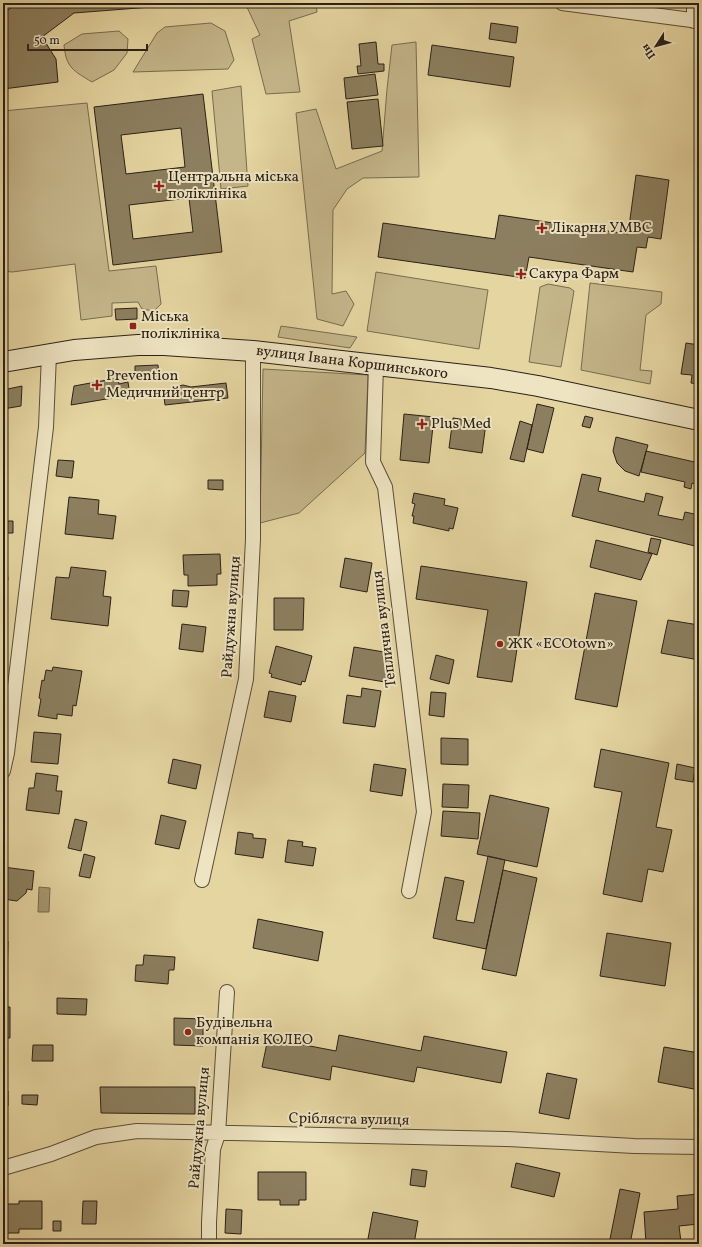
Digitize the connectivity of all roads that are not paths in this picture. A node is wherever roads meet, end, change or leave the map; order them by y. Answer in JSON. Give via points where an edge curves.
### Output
{"nodes":[{"id":1,"x":562,"y":3,"type":"edge"},
{"id":2,"x":694,"y":3,"type":"edge"},
{"id":3,"x":696,"y":21,"type":"edge"},
{"id":4,"x":253,"y":351,"type":"junction"},
{"id":5,"x":49,"y":354,"type":"junction"},
{"id":6,"x":3,"y":362,"type":"edge"},
{"id":7,"x":376,"y":366,"type":"junction"},
{"id":8,"x":699,"y":420,"type":"edge"},
{"id":9,"x":3,"y":770,"type":"edge"},
{"id":10,"x":202,"y":880,"type":"dead end"},
{"id":11,"x":409,"y":891,"type":"dead end"},
{"id":12,"x":226,"y":992,"type":"dead end"},
{"id":13,"x":218,"y":1134,"type":"junction"},
{"id":14,"x":699,"y":1147,"type":"edge"},
{"id":15,"x":3,"y":1168,"type":"edge"},
{"id":16,"x":209,"y":1244,"type":"edge"}],
"edges":[{"from":1,"to":3,"type":"street"},
{"from":2,"to":3,"type":"street"},
{"from":4,"to":5,"type":"street","name":"вулиця Івана Коршинського","via":[[157,344]]},
{"from":4,"to":7,"type":"street","name":"вулиця Івана Коршинського"},
{"from":4,"to":10,"type":"street","name":"Райдужна вулиця","via":[[254,539],[246,679]]},
{"from":5,"to":6,"type":"street","name":"вулиця Івана Коршинського"},
{"from":5,"to":9,"type":"street","via":[[46,427]]},
{"from":7,"to":8,"type":"street","name":"вулиця Івана Коршинського","via":[[491,378]]},
{"from":7,"to":11,"type":"street","name":"Теплична вулиця","via":[[373,462],[386,487],[424,812]]},
{"from":12,"to":13,"type":"street","name":"Райдужна вулиця"},
{"from":13,"to":14,"type":"street","name":"Срібляста вулиця","via":[[506,1139]]},
{"from":13,"to":15,"type":"street","name":"Срібляста вулиця","via":[[137,1131],[111,1134]]},
{"from":13,"to":16,"type":"street","name":"Райдужна вулиця","via":[[213,1149]]}]}
